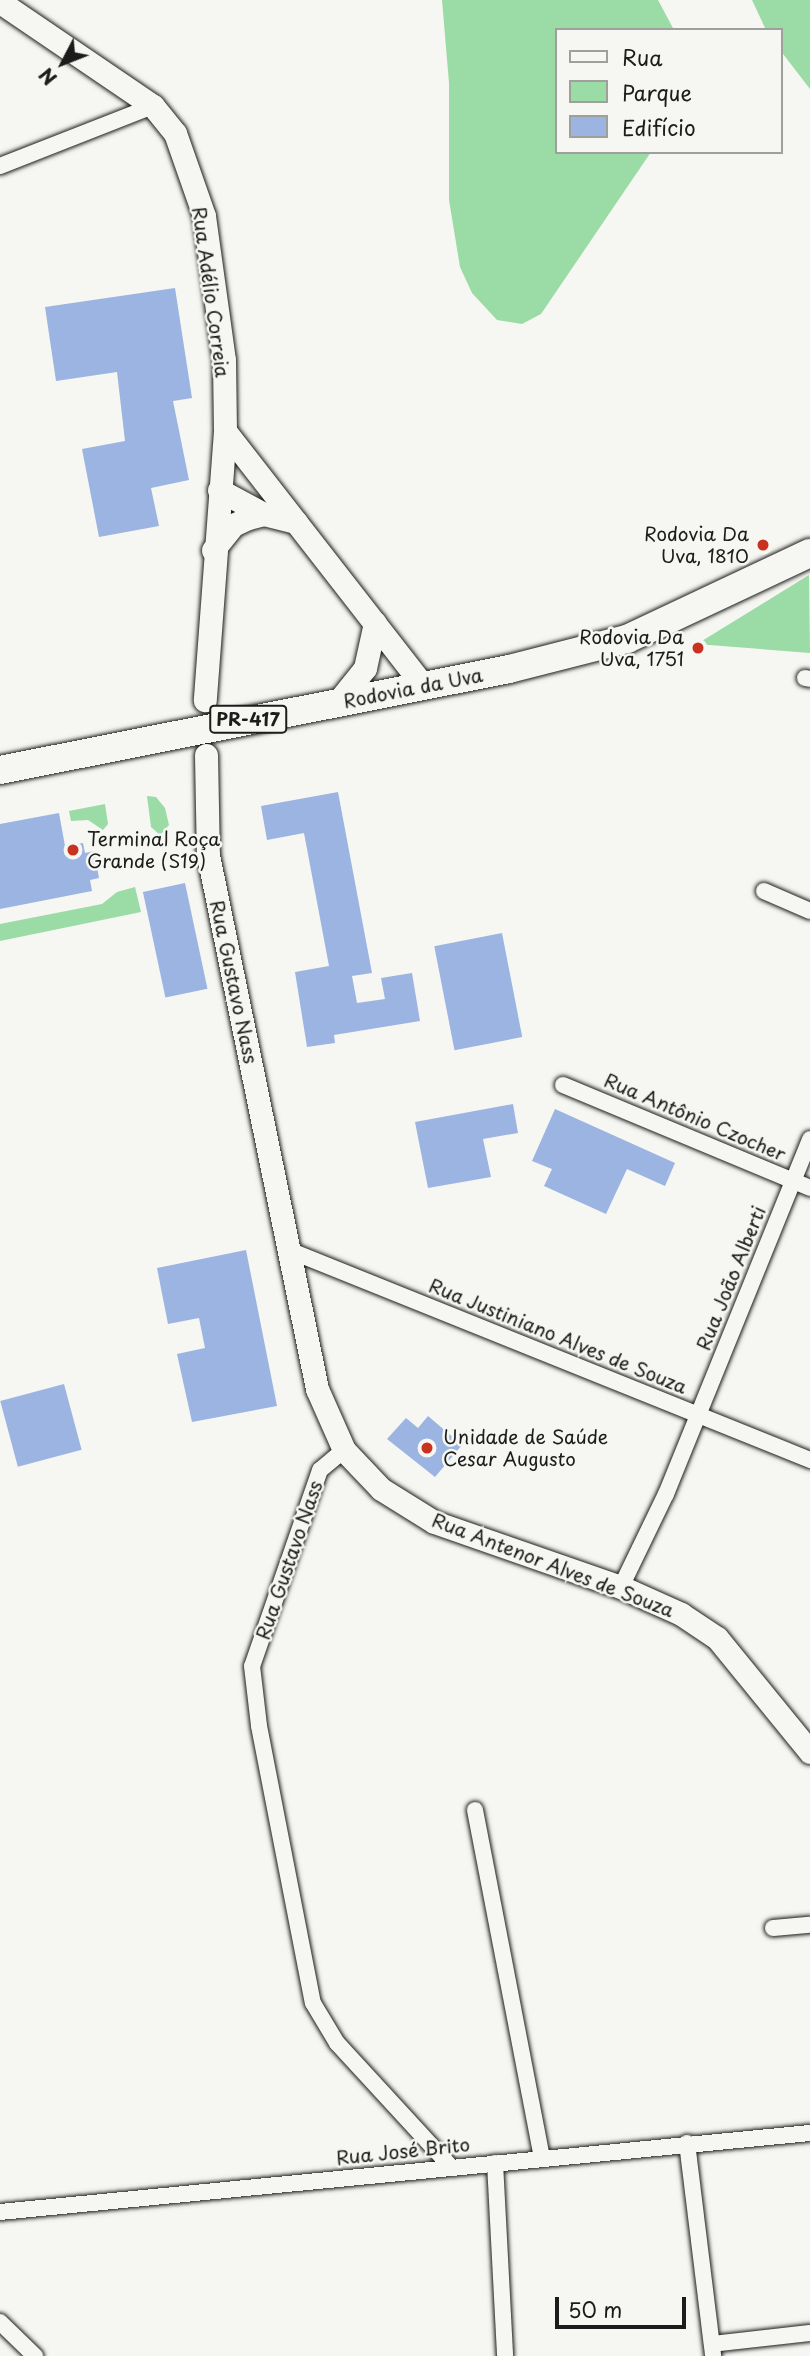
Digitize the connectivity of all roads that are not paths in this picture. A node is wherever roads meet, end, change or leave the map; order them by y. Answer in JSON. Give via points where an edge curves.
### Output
{"nodes":[{"id":1,"x":0,"y":2,"type":"edge"},
{"id":2,"x":153,"y":106,"type":"junction"},
{"id":3,"x":0,"y":166,"type":"edge"},
{"id":4,"x":225,"y":431,"type":"junction"},
{"id":5,"x":268,"y":486,"type":"junction"},
{"id":6,"x":219,"y":490,"type":"junction"},
{"id":7,"x":264,"y":514,"type":"junction"},
{"id":8,"x":296,"y":522,"type":"junction"},
{"id":9,"x":213,"y":551,"type":"junction"},
{"id":10,"x":810,"y":553,"type":"edge"},
{"id":11,"x":375,"y":623,"type":"junction"},
{"id":12,"x":423,"y":685,"type":"junction"},
{"id":13,"x":205,"y":700,"type":"dead end"},
{"id":14,"x":337,"y":703,"type":"junction"},
{"id":15,"x":206,"y":755,"type":"dead end"},
{"id":16,"x":0,"y":770,"type":"edge"},
{"id":17,"x":764,"y":891,"type":"dead end"},
{"id":18,"x":810,"y":911,"type":"edge"},
{"id":19,"x":563,"y":1085,"type":"dead end"},
{"id":20,"x":810,"y":1139,"type":"edge"},
{"id":21,"x":793,"y":1181,"type":"junction"},
{"id":22,"x":810,"y":1188,"type":"edge"},
{"id":23,"x":291,"y":1251,"type":"junction"},
{"id":24,"x":698,"y":1414,"type":"junction"},
{"id":25,"x":344,"y":1450,"type":"junction"},
{"id":26,"x":810,"y":1460,"type":"edge"},
{"id":27,"x":621,"y":1587,"type":"junction"},
{"id":28,"x":810,"y":1752,"type":"edge"},
{"id":29,"x":475,"y":1810,"type":"dead end"},
{"id":30,"x":810,"y":1925,"type":"edge"},
{"id":31,"x":772,"y":1928,"type":"dead end"},
{"id":32,"x":810,"y":2133,"type":"edge"},
{"id":33,"x":687,"y":2143,"type":"junction"},
{"id":34,"x":542,"y":2158,"type":"junction"},
{"id":35,"x":495,"y":2163,"type":"junction"},
{"id":36,"x":451,"y":2167,"type":"junction"},
{"id":37,"x":0,"y":2212,"type":"edge"},
{"id":38,"x":0,"y":2322,"type":"edge"},
{"id":39,"x":810,"y":2333,"type":"edge"},
{"id":40,"x":713,"y":2350,"type":"edge"},
{"id":41,"x":36,"y":2356,"type":"edge"},
{"id":42,"x":505,"y":2356,"type":"edge"}],
"edges":[{"from":1,"to":2,"type":"main road","name":"Rua Adélio Correia"},
{"from":2,"to":3,"type":"street"},
{"from":2,"to":4,"type":"main road","name":"Rua Adélio Correia","via":[[176,134],[204,216],[224,360]]},
{"from":4,"to":5,"type":"main road"},
{"from":4,"to":6,"type":"main road"},
{"from":5,"to":6,"type":"main road"},
{"from":5,"to":8,"type":"main road"},
{"from":6,"to":7,"type":"main road"},
{"from":6,"to":9,"type":"main road"},
{"from":7,"to":8,"type":"main road"},
{"from":7,"to":9,"type":"main road","via":[[233,525]]},
{"from":8,"to":11,"type":"main road"},
{"from":9,"to":13,"type":"main road"},
{"from":10,"to":12,"type":"highway","name":"Rodovia da Uva","number":"PR-417","via":[[627,639]]},
{"from":11,"to":12,"type":"main road"},
{"from":11,"to":14,"type":"main road","via":[[365,668]]},
{"from":12,"to":14,"type":"highway","name":"Rodovia da Uva","number":"PR-417"},
{"from":14,"to":16,"type":"highway","name":"Rodovia da Uva","number":"PR-417"},
{"from":15,"to":23,"type":"main road","name":"Rua Gustavo Nass","via":[[208,855]]},
{"from":17,"to":18,"type":"street"},
{"from":19,"to":21,"type":"street","name":"Rua Antônio Czocher"},
{"from":20,"to":21,"type":"street","name":"Rua João Alberti"},
{"from":21,"to":22,"type":"street","name":"Rua Antônio Czocher"},
{"from":21,"to":24,"type":"street","name":"Rua João Alberti"},
{"from":23,"to":24,"type":"street","name":"Rua Justiniano Alves de Souza"},
{"from":23,"to":25,"type":"main road","name":"Rua Gustavo Nass","via":[[317,1389]]},
{"from":24,"to":26,"type":"street","name":"Rua Justiniano Alves de Souza"},
{"from":24,"to":27,"type":"street","name":"Rua João Alberti","via":[[646,1540]]},
{"from":25,"to":27,"type":"main road","name":"Rua Antenor Alves de Souza","via":[[381,1489],[434,1522]]},
{"from":25,"to":36,"type":"street","name":"Rua Gustavo Nass","via":[[320,1471],[252,1666],[259,1726],[313,2003],[337,2043]]},
{"from":27,"to":28,"type":"main road","name":"Rua Antenor Alves de Souza","via":[[681,1614],[717,1639]]},
{"from":29,"to":34,"type":"street"},
{"from":30,"to":31,"type":"street"},
{"from":32,"to":33,"type":"street","name":"Rua José Brito"},
{"from":33,"to":34,"type":"street","name":"Rua José Brito"},
{"from":33,"to":40,"type":"street"},
{"from":34,"to":35,"type":"street","name":"Rua José Brito"},
{"from":35,"to":36,"type":"street","name":"Rua José Brito"},
{"from":35,"to":42,"type":"street"},
{"from":36,"to":37,"type":"street","name":"Rua José Brito"},
{"from":38,"to":41,"type":"street"},
{"from":39,"to":40,"type":"street"}]}
